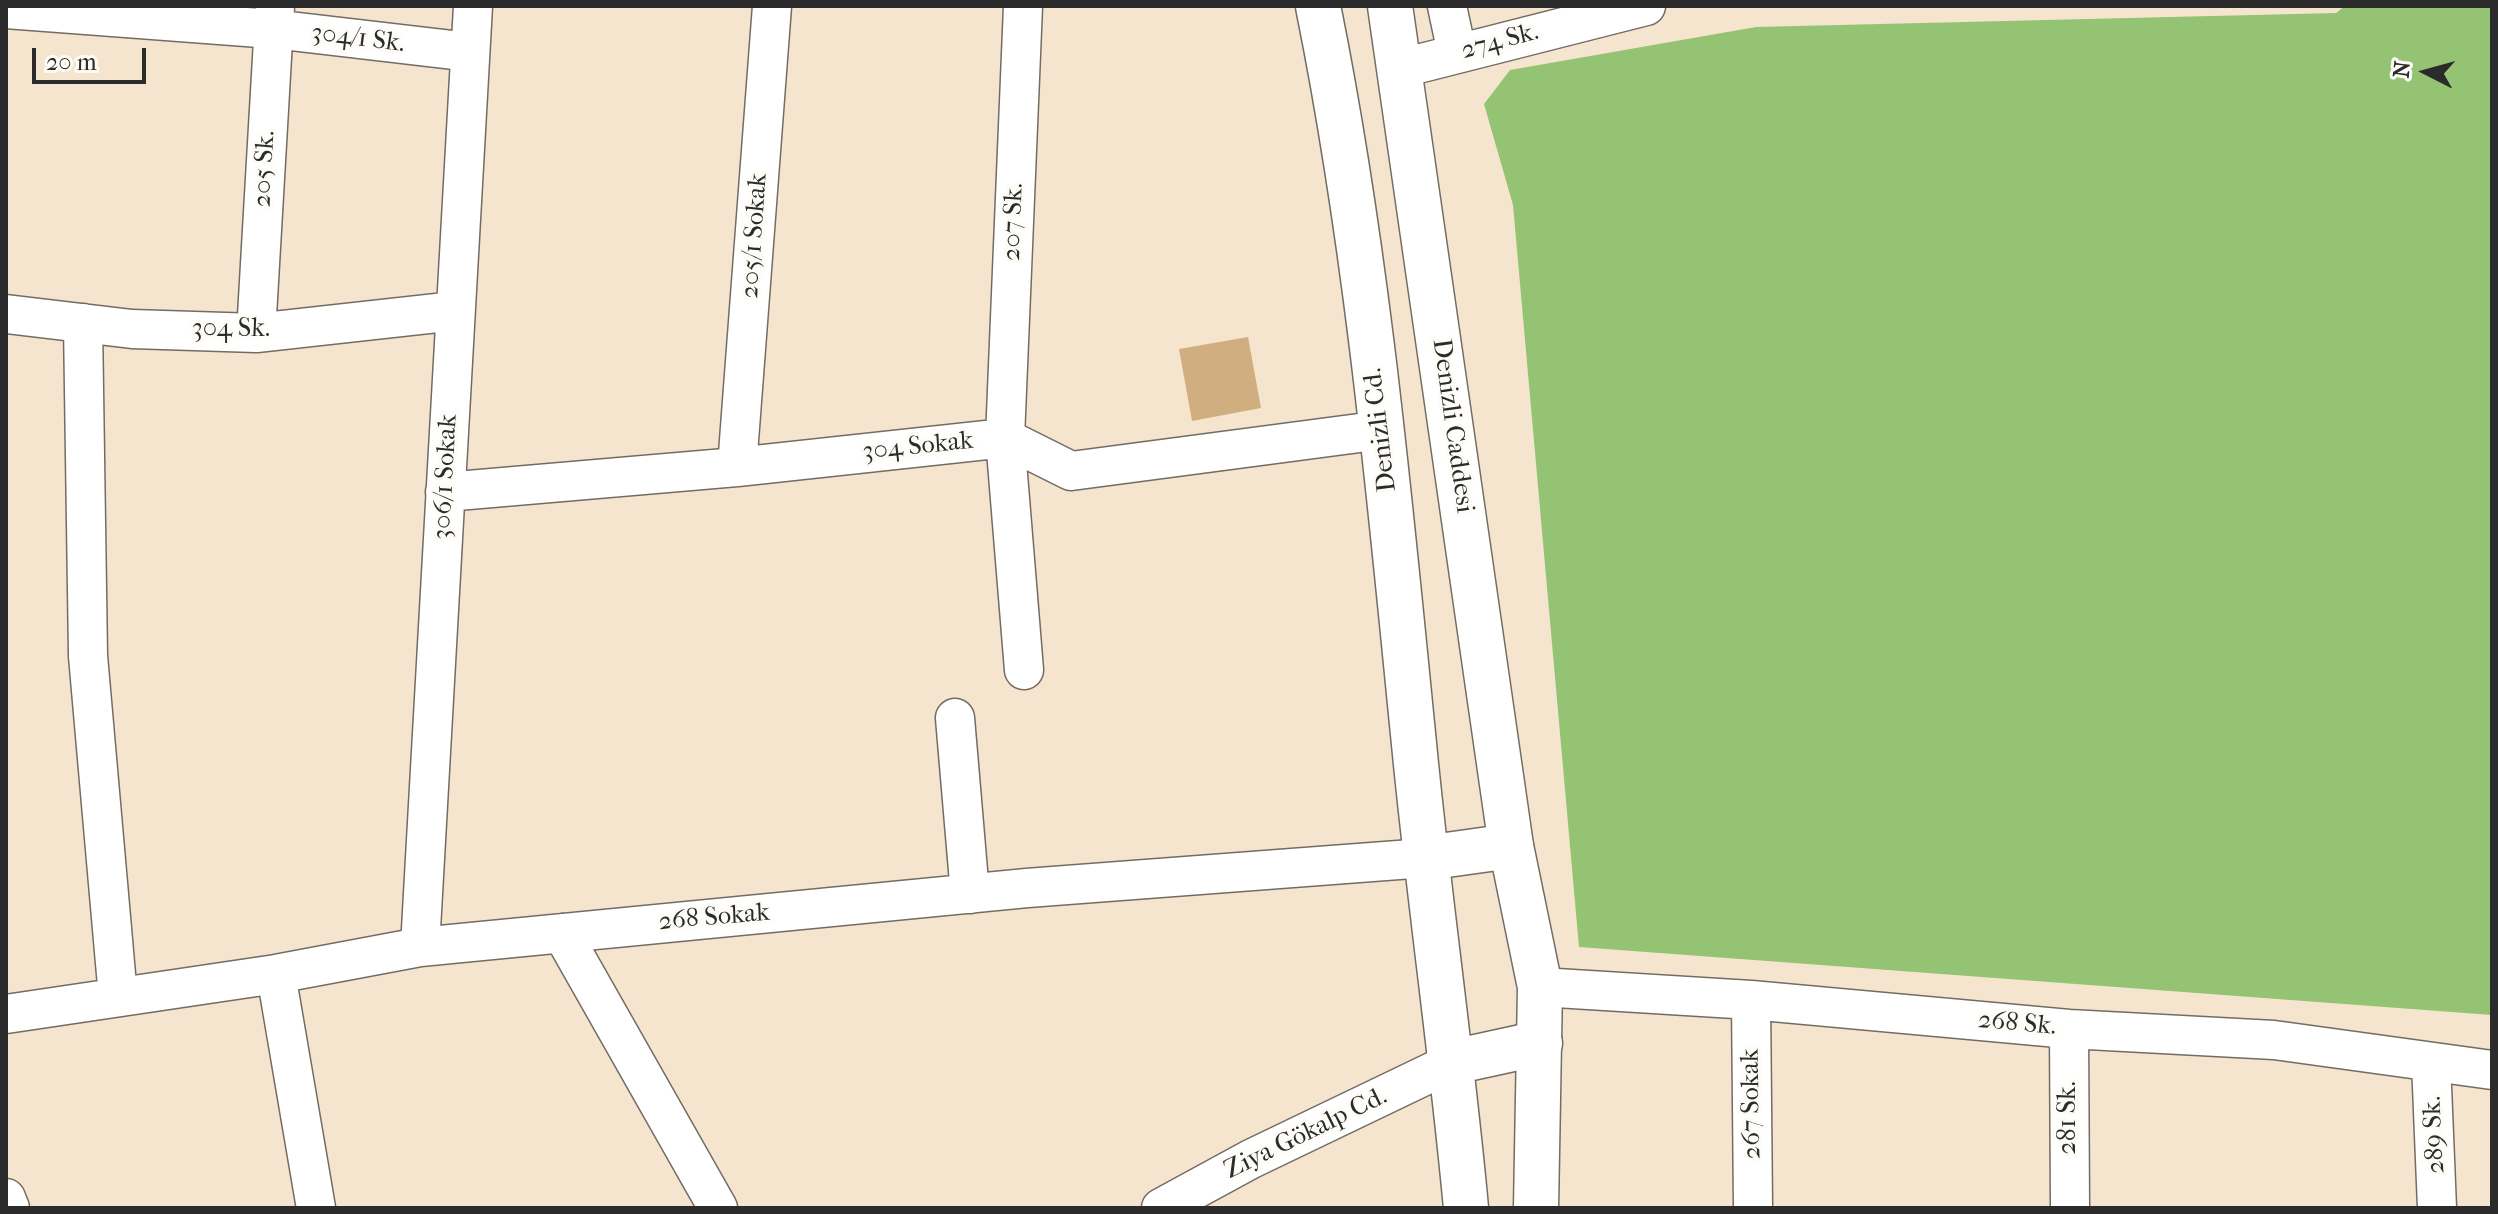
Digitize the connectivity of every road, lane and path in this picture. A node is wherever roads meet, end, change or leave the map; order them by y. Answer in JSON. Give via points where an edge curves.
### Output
{"nodes":[{"id":1,"x":473,"y":6,"type":"edge"},
{"id":2,"x":772,"y":6,"type":"edge"},
{"id":3,"x":1023,"y":6,"type":"edge"},
{"id":4,"x":1318,"y":6,"type":"edge"},
{"id":5,"x":1390,"y":6,"type":"edge"},
{"id":6,"x":1447,"y":6,"type":"edge"},
{"id":7,"x":1646,"y":6,"type":"edge"},
{"id":8,"x":6,"y":9,"type":"edge"},
{"id":9,"x":274,"y":17,"type":"edge"},
{"id":10,"x":470,"y":52,"type":"junction"},
{"id":11,"x":1457,"y":53,"type":"junction"},
{"id":12,"x":1402,"y":68,"type":"junction"},
{"id":13,"x":455,"y":311,"type":"junction"},
{"id":14,"x":6,"y":314,"type":"edge"},
{"id":15,"x":83,"y":323,"type":"junction"},
{"id":16,"x":256,"y":333,"type":"junction"},
{"id":17,"x":1382,"y":430,"type":"junction"},
{"id":18,"x":1005,"y":438,"type":"junction"},
{"id":19,"x":737,"y":467,"type":"junction"},
{"id":20,"x":445,"y":492,"type":"junction"},
{"id":21,"x":1024,"y":670,"type":"dead end"},
{"id":22,"x":955,"y":718,"type":"dead end"},
{"id":23,"x":1511,"y":846,"type":"junction"},
{"id":24,"x":1425,"y":858,"type":"junction"},
{"id":25,"x":970,"y":894,"type":"junction"},
{"id":26,"x":562,"y":933,"type":"junction"},
{"id":27,"x":420,"y":947,"type":"junction"},
{"id":28,"x":276,"y":974,"type":"junction"},
{"id":29,"x":1540,"y":987,"type":"junction"},
{"id":30,"x":118,"y":997,"type":"junction"},
{"id":31,"x":1751,"y":1000,"type":"junction"},
{"id":32,"x":6,"y":1014,"type":"edge"},
{"id":33,"x":2069,"y":1029,"type":"junction"},
{"id":34,"x":1540,"y":1043,"type":"junction"},
{"id":35,"x":1453,"y":1062,"type":"junction"},
{"id":36,"x":2431,"y":1062,"type":"junction"},
{"id":37,"x":2492,"y":1070,"type":"edge"},
{"id":38,"x":6,"y":1198,"type":"edge"},
{"id":39,"x":10,"y":1208,"type":"edge"},
{"id":40,"x":316,"y":1208,"type":"edge"},
{"id":41,"x":718,"y":1208,"type":"edge"},
{"id":42,"x":1161,"y":1208,"type":"edge"},
{"id":43,"x":1466,"y":1208,"type":"edge"},
{"id":44,"x":1536,"y":1208,"type":"edge"},
{"id":45,"x":1753,"y":1208,"type":"edge"},
{"id":46,"x":2070,"y":1208,"type":"edge"},
{"id":47,"x":2437,"y":1208,"type":"edge"}],
"edges":[{"from":1,"to":10,"type":"street","name":"306/1 Sokak"},
{"from":2,"to":19,"type":"street","name":"205/1 Sokak"},
{"from":3,"to":18,"type":"street","name":"207 Sk."},
{"from":4,"to":17,"type":"main road","name":"Denizli Cd.","via":[[1343,129]]},
{"from":5,"to":12,"type":"main road","name":"Denizli Caddesi"},
{"from":6,"to":11,"type":"street"},
{"from":7,"to":11,"type":"street","name":"274 Sk."},
{"from":8,"to":9,"type":"street","name":"304/1 Sk."},
{"from":9,"to":10,"type":"street","name":"304/1 Sk."},
{"from":9,"to":16,"type":"street","name":"205 Sk."},
{"from":10,"to":13,"type":"street","name":"306/1 Sokak"},
{"from":11,"to":12,"type":"street","name":"274 Sk."},
{"from":12,"to":23,"type":"main road","name":"Denizli Caddesi"},
{"from":13,"to":16,"type":"street","name":"304 Sk."},
{"from":13,"to":20,"type":"street","name":"306/1 Sokak"},
{"from":14,"to":15,"type":"street","name":"304 Sk."},
{"from":15,"to":16,"type":"street","name":"304 Sk."},
{"from":15,"to":30,"type":"street","via":[[88,656]]},
{"from":17,"to":18,"type":"street","name":"304 Sokak","via":[[1071,471]]},
{"from":17,"to":24,"type":"main road","name":"Denizli Cd."},
{"from":18,"to":19,"type":"street","name":"304 Sokak"},
{"from":18,"to":21,"type":"street","name":"207 Sk."},
{"from":19,"to":20,"type":"street","name":"304 Sokak"},
{"from":20,"to":27,"type":"street","name":"306/1 Sokak"},
{"from":22,"to":25,"type":"street"},
{"from":23,"to":24,"type":"main road"},
{"from":23,"to":29,"type":"main road","name":"Denizli Caddesi"},
{"from":24,"to":25,"type":"street","name":"268 Sokak"},
{"from":24,"to":35,"type":"main road","name":"Denizli Cd."},
{"from":25,"to":26,"type":"street","name":"268 Sokak"},
{"from":26,"to":27,"type":"street","name":"268 Sokak"},
{"from":26,"to":41,"type":"street"},
{"from":27,"to":28,"type":"street","name":"268 Sokak"},
{"from":28,"to":30,"type":"street","name":"268 Sokak"},
{"from":28,"to":40,"type":"street"},
{"from":29,"to":31,"type":"street","name":"268 Sk."},
{"from":29,"to":34,"type":"main road","name":"Denizli Caddesi"},
{"from":30,"to":32,"type":"street","name":"268 Sokak"},
{"from":31,"to":33,"type":"street","name":"268 Sk."},
{"from":31,"to":45,"type":"street","name":"267 Sokak"},
{"from":33,"to":36,"type":"street","name":"268 Sk.","via":[[2274,1040]]},
{"from":33,"to":46,"type":"street","name":"281 Sk."},
{"from":34,"to":35,"type":"main road"},
{"from":34,"to":44,"type":"main road","name":"Denizli Caddesi"},
{"from":35,"to":42,"type":"street","name":"Ziya Gökalp Cd."},
{"from":35,"to":43,"type":"main road","name":"Denizli Cd."},
{"from":36,"to":37,"type":"street","name":"268 Sk."},
{"from":36,"to":47,"type":"street","name":"289 Sk."},
{"from":38,"to":39,"type":"street"}]}
